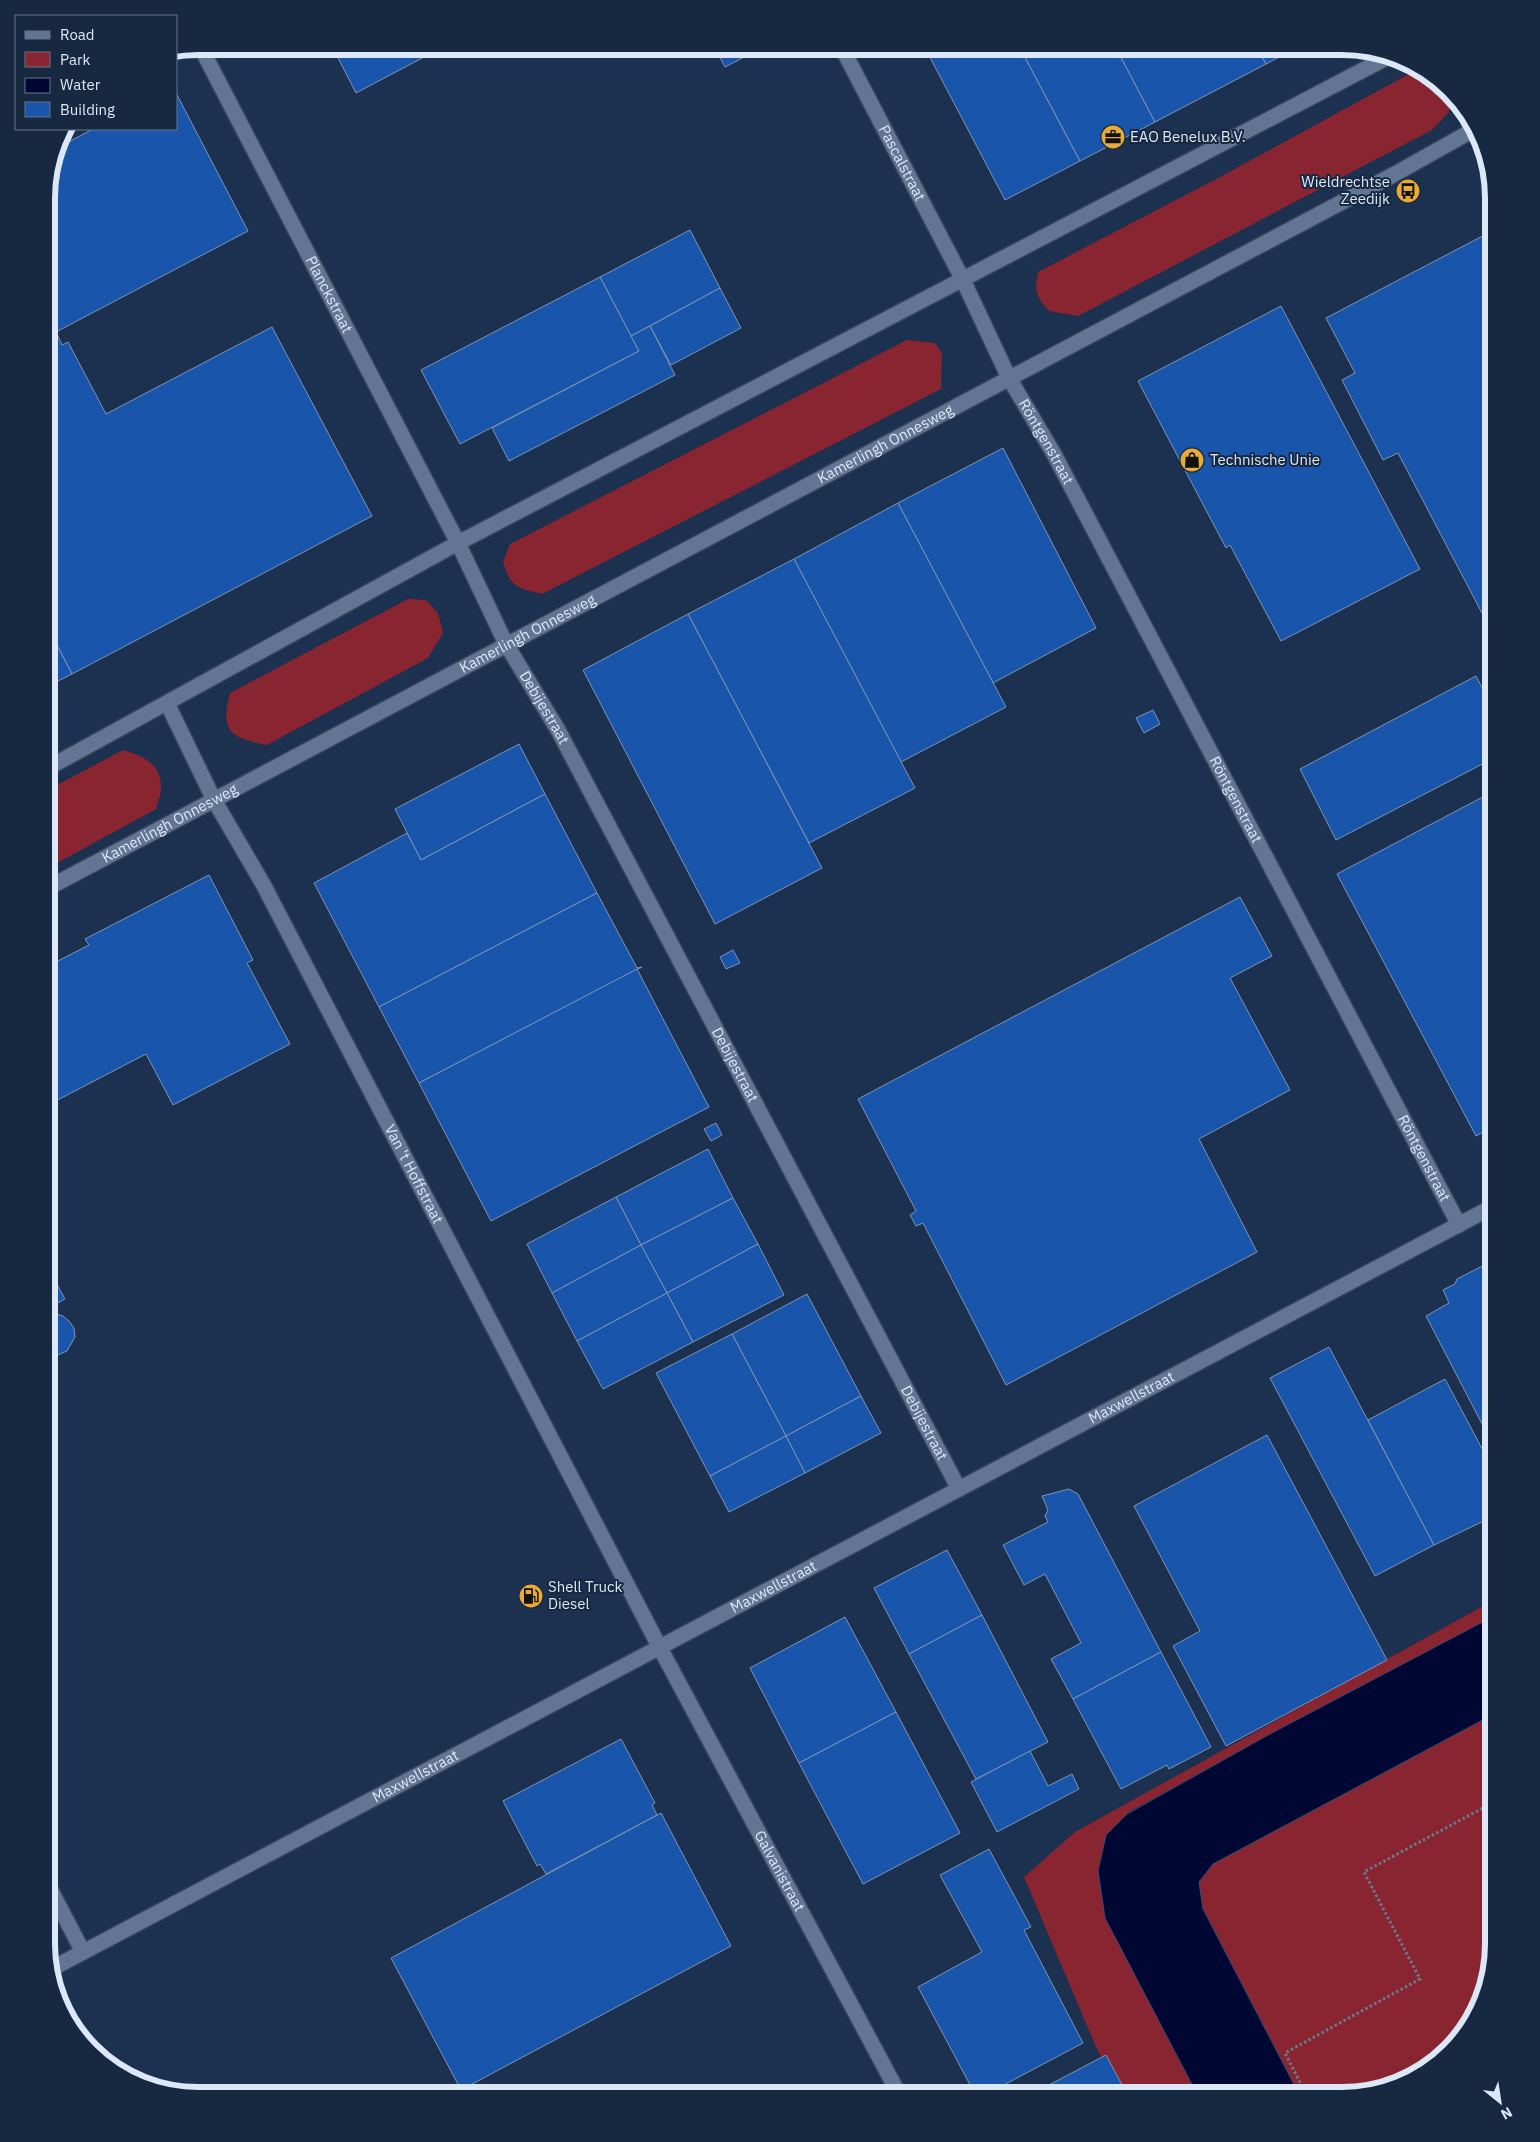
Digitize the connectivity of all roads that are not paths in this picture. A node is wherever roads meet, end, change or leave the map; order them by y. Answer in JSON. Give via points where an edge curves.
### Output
{"nodes":[{"id":1,"x":205,"y":55,"type":"edge"},
{"id":2,"x":846,"y":55,"type":"edge"},
{"id":3,"x":1382,"y":61,"type":"edge"},
{"id":4,"x":1469,"y":133,"type":"edge"},
{"id":5,"x":963,"y":280,"type":"junction"},
{"id":6,"x":1009,"y":378,"type":"junction"},
{"id":7,"x":458,"y":543,"type":"junction"},
{"id":8,"x":506,"y":644,"type":"junction"},
{"id":9,"x":167,"y":703,"type":"junction"},
{"id":10,"x":55,"y":764,"type":"edge"},
{"id":11,"x":214,"y":800,"type":"junction"},
{"id":12,"x":55,"y":884,"type":"edge"},
{"id":13,"x":1485,"y":1211,"type":"edge"},
{"id":14,"x":1459,"y":1225,"type":"junction"},
{"id":15,"x":960,"y":1489,"type":"junction"},
{"id":16,"x":659,"y":1646,"type":"junction"},
{"id":17,"x":55,"y":1898,"type":"edge"},
{"id":18,"x":83,"y":1952,"type":"junction"},
{"id":19,"x":57,"y":1966,"type":"edge"},
{"id":20,"x":895,"y":2087,"type":"edge"}],
"edges":[{"from":1,"to":7,"type":"street","name":"Planckstraat"},
{"from":2,"to":5,"type":"street","name":"Pascalstraat"},
{"from":3,"to":5,"type":"street"},
{"from":4,"to":6,"type":"street","name":"Kamerlingh Onnesweg"},
{"from":5,"to":6,"type":"street"},
{"from":5,"to":7,"type":"street"},
{"from":6,"to":8,"type":"street","name":"Kamerlingh Onnesweg"},
{"from":6,"to":14,"type":"street","name":"Röntgenstraat","via":[[1054,454]]},
{"from":7,"to":8,"type":"street","name":"Planckstraat"},
{"from":7,"to":9,"type":"street"},
{"from":8,"to":11,"type":"street","name":"Kamerlingh Onnesweg"},
{"from":8,"to":15,"type":"street","name":"Debijestraat","via":[[558,730]]},
{"from":9,"to":10,"type":"street"},
{"from":9,"to":11,"type":"street","name":"Van 't Hoffstraat"},
{"from":11,"to":12,"type":"street","name":"Kamerlingh Onnesweg"},
{"from":11,"to":16,"type":"street","name":"Van 't Hoffstraat","via":[[263,884]]},
{"from":13,"to":14,"type":"street","name":"Maxwellstraat"},
{"from":14,"to":15,"type":"street","name":"Maxwellstraat"},
{"from":15,"to":16,"type":"street","name":"Maxwellstraat"},
{"from":16,"to":18,"type":"street","name":"Maxwellstraat"},
{"from":16,"to":20,"type":"street","name":"Galvanistraat"},
{"from":17,"to":18,"type":"street"},
{"from":18,"to":19,"type":"street","name":"Maxwellstraat"}]}
